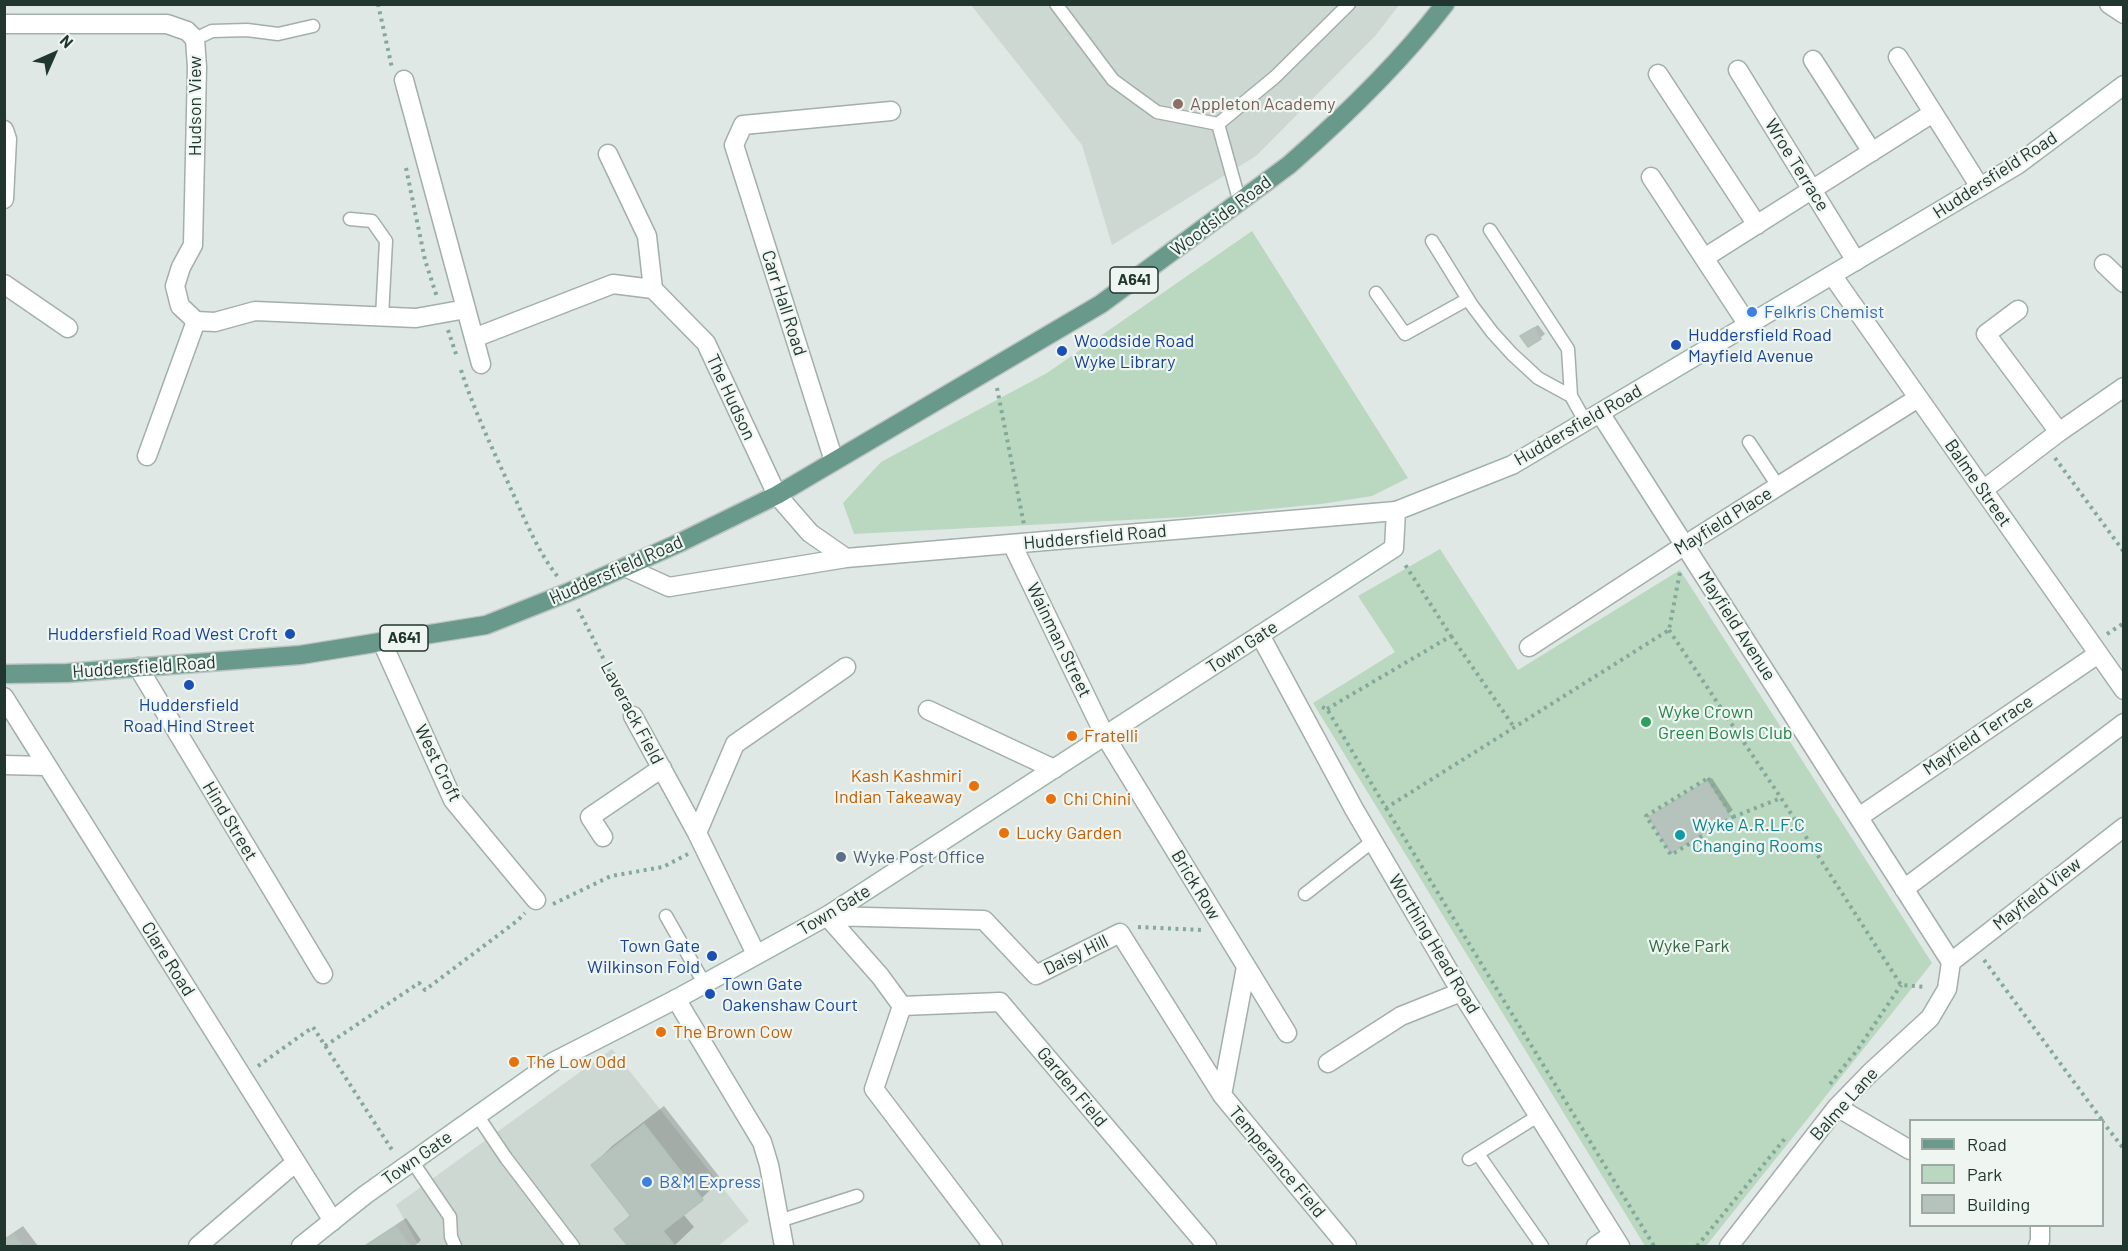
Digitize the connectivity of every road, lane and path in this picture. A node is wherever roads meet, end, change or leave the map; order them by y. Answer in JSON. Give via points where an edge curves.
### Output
{"nodes":[{"id":1,"x":1056,"y":4,"type":"edge"},
{"id":2,"x":1349,"y":4,"type":"edge"},
{"id":3,"x":1445,"y":4,"type":"edge"},
{"id":4,"x":4,"y":24,"type":"edge"},
{"id":5,"x":313,"y":26,"type":"dead end"},
{"id":6,"x":195,"y":39,"type":"junction"},
{"id":7,"x":1898,"y":57,"type":"dead end"},
{"id":8,"x":1813,"y":60,"type":"dead end"},
{"id":9,"x":1738,"y":70,"type":"dead end"},
{"id":10,"x":1658,"y":74,"type":"dead end"},
{"id":11,"x":404,"y":80,"type":"dead end"},
{"id":12,"x":2124,"y":85,"type":"edge"},
{"id":13,"x":891,"y":111,"type":"dead end"},
{"id":14,"x":1933,"y":113,"type":"junction"},
{"id":15,"x":1218,"y":124,"type":"junction"},
{"id":16,"x":4,"y":130,"type":"edge"},
{"id":17,"x":1872,"y":152,"type":"junction"},
{"id":18,"x":608,"y":154,"type":"dead end"},
{"id":19,"x":1651,"y":177,"type":"dead end"},
{"id":20,"x":1980,"y":187,"type":"junction"},
{"id":21,"x":1812,"y":189,"type":"junction"},
{"id":22,"x":4,"y":199,"type":"edge"},
{"id":23,"x":1240,"y":203,"type":"junction"},
{"id":24,"x":350,"y":219,"type":"dead end"},
{"id":25,"x":1757,"y":225,"type":"junction"},
{"id":26,"x":1491,"y":230,"type":"dead end"},
{"id":27,"x":1432,"y":241,"type":"dead end"},
{"id":28,"x":1704,"y":258,"type":"junction"},
{"id":29,"x":1856,"y":261,"type":"junction"},
{"id":30,"x":2104,"y":264,"type":"dead end"},
{"id":31,"x":1832,"y":275,"type":"junction"},
{"id":32,"x":2124,"y":283,"type":"edge"},
{"id":33,"x":4,"y":284,"type":"edge"},
{"id":34,"x":653,"y":289,"type":"junction"},
{"id":35,"x":1376,"y":293,"type":"dead end"},
{"id":36,"x":1468,"y":299,"type":"junction"},
{"id":37,"x":466,"y":309,"type":"junction"},
{"id":38,"x":2018,"y":310,"type":"dead end"},
{"id":39,"x":382,"y":317,"type":"junction"},
{"id":40,"x":196,"y":321,"type":"junction"},
{"id":41,"x":1748,"y":325,"type":"junction"},
{"id":42,"x":68,"y":328,"type":"dead end"},
{"id":43,"x":474,"y":338,"type":"junction"},
{"id":44,"x":481,"y":364,"type":"dead end"},
{"id":45,"x":993,"y":368,"type":"junction"},
{"id":46,"x":2124,"y":387,"type":"edge"},
{"id":47,"x":1571,"y":396,"type":"junction"},
{"id":48,"x":1918,"y":398,"type":"junction"},
{"id":49,"x":1593,"y":417,"type":"junction"},
{"id":50,"x":2059,"y":432,"type":"junction"},
{"id":51,"x":1749,"y":442,"type":"dead end"},
{"id":52,"x":2044,"y":443,"type":"junction"},
{"id":53,"x":147,"y":456,"type":"dead end"},
{"id":54,"x":834,"y":462,"type":"junction"},
{"id":55,"x":1778,"y":486,"type":"junction"},
{"id":56,"x":1983,"y":490,"type":"junction"},
{"id":57,"x":777,"y":495,"type":"junction"},
{"id":58,"x":1396,"y":511,"type":"junction"},
{"id":59,"x":1020,"y":544,"type":"junction"},
{"id":60,"x":1685,"y":545,"type":"junction"},
{"id":61,"x":1394,"y":548,"type":"junction"},
{"id":62,"x":2124,"y":552,"type":"edge"},
{"id":63,"x":846,"y":558,"type":"junction"},
{"id":64,"x":625,"y":567,"type":"junction"},
{"id":65,"x":569,"y":592,"type":"junction"},
{"id":66,"x":1669,"y":630,"type":"junction"},
{"id":67,"x":1260,"y":635,"type":"junction"},
{"id":68,"x":1451,"y":636,"type":"junction"},
{"id":69,"x":382,"y":642,"type":"junction"},
{"id":70,"x":1529,"y":647,"type":"dead end"},
{"id":71,"x":2098,"y":654,"type":"junction"},
{"id":72,"x":138,"y":667,"type":"junction"},
{"id":73,"x":846,"y":667,"type":"dead end"},
{"id":74,"x":4,"y":674,"type":"edge"},
{"id":75,"x":2124,"y":690,"type":"edge"},
{"id":76,"x":4,"y":698,"type":"edge"},
{"id":77,"x":1296,"y":699,"type":"junction"},
{"id":78,"x":1327,"y":709,"type":"junction"},
{"id":79,"x":928,"y":710,"type":"dead end"},
{"id":80,"x":633,"y":716,"type":"joint"},
{"id":81,"x":2124,"y":723,"type":"edge"},
{"id":82,"x":1514,"y":728,"type":"junction"},
{"id":83,"x":1105,"y":736,"type":"junction"},
{"id":84,"x":4,"y":765,"type":"edge"},
{"id":85,"x":46,"y":766,"type":"junction"},
{"id":86,"x":662,"y":768,"type":"junction"},
{"id":87,"x":1054,"y":769,"type":"junction"},
{"id":88,"x":1781,"y":798,"type":"junction"},
{"id":89,"x":1386,"y":808,"type":"junction"},
{"id":90,"x":1733,"y":817,"type":"junction"},
{"id":91,"x":1859,"y":817,"type":"junction"},
{"id":92,"x":2123,"y":829,"type":"edge"},
{"id":93,"x":603,"y":837,"type":"dead end"},
{"id":94,"x":700,"y":840,"type":"junction"},
{"id":95,"x":1373,"y":841,"type":"junction"},
{"id":96,"x":1904,"y":889,"type":"junction"},
{"id":97,"x":1305,"y":894,"type":"dead end"},
{"id":98,"x":536,"y":900,"type":"junction"},
{"id":99,"x":666,"y":916,"type":"dead end"},
{"id":100,"x":827,"y":916,"type":"junction"},
{"id":101,"x":1120,"y":933,"type":"junction"},
{"id":102,"x":1226,"y":934,"type":"junction"},
{"id":103,"x":1973,"y":945,"type":"junction"},
{"id":104,"x":756,"y":954,"type":"junction"},
{"id":105,"x":1951,"y":962,"type":"junction"},
{"id":106,"x":1246,"y":967,"type":"junction"},
{"id":107,"x":323,"y":974,"type":"dead end"},
{"id":108,"x":704,"y":983,"type":"junction"},
{"id":109,"x":1901,"y":985,"type":"junction"},
{"id":110,"x":1947,"y":989,"type":"junction"},
{"id":111,"x":1461,"y":992,"type":"junction"},
{"id":112,"x":675,"y":999,"type":"junction"},
{"id":113,"x":902,"y":1006,"type":"junction"},
{"id":114,"x":1287,"y":1033,"type":"dead end"},
{"id":115,"x":326,"y":1046,"type":"junction"},
{"id":116,"x":1328,"y":1063,"type":"dead end"},
{"id":117,"x":242,"y":1077,"type":"junction"},
{"id":118,"x":1829,"y":1085,"type":"dead end"},
{"id":119,"x":1222,"y":1095,"type":"junction"},
{"id":120,"x":1837,"y":1107,"type":"junction"},
{"id":121,"x":477,"y":1115,"type":"junction"},
{"id":122,"x":1538,"y":1116,"type":"junction"},
{"id":123,"x":2101,"y":1119,"type":"edge"},
{"id":124,"x":2104,"y":1124,"type":"edge"},
{"id":125,"x":1792,"y":1130,"type":"dead end"},
{"id":126,"x":1909,"y":1149,"type":"edge"},
{"id":127,"x":2124,"y":1149,"type":"edge"},
{"id":128,"x":296,"y":1162,"type":"junction"},
{"id":129,"x":408,"y":1164,"type":"junction"},
{"id":130,"x":856,"y":1196,"type":"dead end"},
{"id":131,"x":333,"y":1221,"type":"junction"},
{"id":132,"x":779,"y":1221,"type":"junction"},
{"id":133,"x":2040,"y":1227,"type":"edge"},
{"id":134,"x":1616,"y":1241,"type":"edge"},
{"id":135,"x":198,"y":1246,"type":"edge"},
{"id":136,"x":301,"y":1246,"type":"edge"},
{"id":137,"x":455,"y":1246,"type":"edge"},
{"id":138,"x":573,"y":1246,"type":"edge"},
{"id":139,"x":784,"y":1246,"type":"edge"},
{"id":140,"x":993,"y":1246,"type":"edge"},
{"id":141,"x":1207,"y":1246,"type":"edge"},
{"id":142,"x":1347,"y":1246,"type":"edge"},
{"id":143,"x":1542,"y":1246,"type":"edge"},
{"id":144,"x":1596,"y":1246,"type":"edge"},
{"id":145,"x":1654,"y":1246,"type":"edge"},
{"id":146,"x":1697,"y":1246,"type":"edge"},
{"id":147,"x":1729,"y":1246,"type":"edge"},
{"id":148,"x":2038,"y":1246,"type":"edge"}],
"edges":[{"from":1,"to":15,"type":"lane","via":[[1113,80],[1157,112]]},
{"from":2,"to":15,"type":"lane","via":[[1275,77]]},
{"from":3,"to":23,"type":"main road","name":"Woodside Road","number":"A641","via":[[1394,64],[1316,142]]},
{"from":4,"to":6,"type":"street","name":"Hudson View","via":[[167,24],[187,31]]},
{"from":5,"to":6,"type":"lane","via":[[278,34],[212,31]]},
{"from":6,"to":40,"type":"street","name":"Hudson View","via":[[193,245],[175,286],[180,306]]},
{"from":7,"to":14,"type":"street"},
{"from":8,"to":17,"type":"street"},
{"from":9,"to":21,"type":"street","name":"Wroe Terrace"},
{"from":10,"to":25,"type":"street"},
{"from":11,"to":37,"type":"street"},
{"from":12,"to":20,"type":"street","name":"Huddersfield Road","via":[[2048,144]]},
{"from":13,"to":54,"type":"street","name":"Carr Hall Road","via":[[743,125],[734,145]]},
{"from":14,"to":17,"type":"street"},
{"from":14,"to":20,"type":"street"},
{"from":15,"to":23,"type":"lane"},
{"from":16,"to":22,"type":"street"},
{"from":17,"to":21,"type":"street"},
{"from":18,"to":34,"type":"street","via":[[647,236]]},
{"from":19,"to":28,"type":"street"},
{"from":20,"to":29,"type":"street","name":"Huddersfield Road"},
{"from":21,"to":25,"type":"street"},
{"from":21,"to":29,"type":"street","name":"Wroe Terrace"},
{"from":23,"to":45,"type":"main road","name":"Woodside Road","number":"A641","via":[[1101,304]]},
{"from":24,"to":39,"type":"lane","via":[[372,221],[386,241]]},
{"from":25,"to":28,"type":"street"},
{"from":26,"to":47,"type":"lane","via":[[1568,349]]},
{"from":27,"to":36,"type":"lane"},
{"from":28,"to":41,"type":"street"},
{"from":29,"to":31,"type":"street","name":"Huddersfield Road"},
{"from":30,"to":32,"type":"street"},
{"from":31,"to":41,"type":"street","name":"Huddersfield Road"},
{"from":31,"to":48,"type":"street","name":"Balme Street"},
{"from":33,"to":42,"type":"street"},
{"from":34,"to":43,"type":"street","via":[[613,284]]},
{"from":34,"to":57,"type":"street","name":"The Hudson","via":[[706,344]]},
{"from":35,"to":36,"type":"lane","via":[[1405,334]]},
{"from":36,"to":47,"type":"lane","via":[[1512,354],[1538,378]]},
{"from":37,"to":39,"type":"street","via":[[416,318]]},
{"from":37,"to":43,"type":"street"},
{"from":38,"to":50,"type":"street","via":[[1986,334]]},
{"from":39,"to":40,"type":"street","via":[[255,311],[215,322]]},
{"from":40,"to":53,"type":"street"},
{"from":41,"to":49,"type":"street","name":"Huddersfield Road"},
{"from":43,"to":44,"type":"street"},
{"from":45,"to":54,"type":"main road","name":"Woodside Road","number":"A641"},
{"from":45,"to":59,"type":"path"},
{"from":46,"to":50,"type":"street"},
{"from":47,"to":49,"type":"lane"},
{"from":48,"to":55,"type":"street","name":"Mayfield Place"},
{"from":48,"to":56,"type":"street","name":"Balme Street"},
{"from":49,"to":58,"type":"street","name":"Huddersfield Road","via":[[1512,465]]},
{"from":49,"to":60,"type":"street","name":"Mayfield Avenue"},
{"from":50,"to":52,"type":"street"},
{"from":51,"to":55,"type":"lane"},
{"from":52,"to":56,"type":"street"},
{"from":52,"to":62,"type":"path"},
{"from":54,"to":57,"type":"main road","name":"Woodside Road","number":"A641"},
{"from":55,"to":60,"type":"street","name":"Mayfield Place"},
{"from":56,"to":71,"type":"street","name":"Balme Street"},
{"from":57,"to":63,"type":"street","via":[[810,533]]},
{"from":57,"to":64,"type":"main road","name":"Huddersfield Road","number":"A641"},
{"from":58,"to":59,"type":"street","name":"Huddersfield Road"},
{"from":58,"to":61,"type":"street"},
{"from":59,"to":63,"type":"street","name":"Huddersfield Road"},
{"from":59,"to":83,"type":"street","name":"Wainman Street"},
{"from":60,"to":66,"type":"path"},
{"from":60,"to":70,"type":"street","name":"Mayfield Place"},
{"from":60,"to":91,"type":"street","name":"Mayfield Avenue"},
{"from":61,"to":67,"type":"street","name":"Town Gate"},
{"from":61,"to":68,"type":"path"},
{"from":63,"to":64,"type":"street","name":"Huddersfield Road","via":[[669,587]]},
{"from":64,"to":65,"type":"main road","name":"Huddersfield Road","number":"A641"},
{"from":65,"to":69,"type":"main road","name":"Huddersfield Road","number":"A641","via":[[486,625]]},
{"from":65,"to":80,"type":"path","name":"Laverack Field"},
{"from":66,"to":82,"type":"path"},
{"from":66,"to":88,"type":"path"},
{"from":67,"to":77,"type":"street","name":"Worthing Head Road"},
{"from":67,"to":83,"type":"street","name":"Town Gate"},
{"from":68,"to":78,"type":"path"},
{"from":68,"to":82,"type":"path"},
{"from":69,"to":72,"type":"main road","name":"Huddersfield Road","number":"A641","via":[[300,655]]},
{"from":69,"to":98,"type":"street","name":"West Croft","via":[[453,800]]},
{"from":71,"to":75,"type":"street","name":"Balme Street"},
{"from":71,"to":91,"type":"street","name":"Mayfield Terrace"},
{"from":72,"to":74,"type":"main road","name":"Huddersfield Road","number":"A641"},
{"from":72,"to":107,"type":"street","name":"Hind Street"},
{"from":73,"to":94,"type":"street","via":[[735,744]]},
{"from":76,"to":85,"type":"street","name":"Clare Road"},
{"from":77,"to":78,"type":"path"},
{"from":77,"to":95,"type":"street","name":"Worthing Head Road"},
{"from":78,"to":89,"type":"path"},
{"from":79,"to":87,"type":"street"},
{"from":80,"to":86,"type":"street","name":"Laverack Field"},
{"from":81,"to":96,"type":"street"},
{"from":82,"to":89,"type":"path"},
{"from":83,"to":87,"type":"street","name":"Town Gate"},
{"from":83,"to":102,"type":"street","name":"Brick Row"},
{"from":84,"to":85,"type":"street"},
{"from":85,"to":117,"type":"street","name":"Clare Road"},
{"from":86,"to":93,"type":"street","via":[[590,817]]},
{"from":86,"to":94,"type":"street","name":"Laverack Field"},
{"from":87,"to":100,"type":"street","name":"Town Gate"},
{"from":88,"to":90,"type":"path"},
{"from":88,"to":109,"type":"path"},
{"from":89,"to":145,"type":"path"},
{"from":90,"to":90,"type":"path","via":[[1707,778],[1646,816],[1671,855]]},
{"from":91,"to":96,"type":"street","name":"Mayfield Avenue"},
{"from":92,"to":103,"type":"street","name":"Mayfield View"},
{"from":94,"to":98,"type":"path","via":[[663,867],[611,876],[553,904]]},
{"from":94,"to":104,"type":"street","name":"Laverack Field"},
{"from":95,"to":97,"type":"lane"},
{"from":95,"to":111,"type":"street","name":"Worthing Head Road"},
{"from":96,"to":105,"type":"street","name":"Mayfield Avenue"},
{"from":98,"to":115,"type":"path","via":[[517,921],[425,990],[419,983]]},
{"from":99,"to":108,"type":"lane"},
{"from":100,"to":101,"type":"street","name":"Daisy Hill","via":[[984,920],[1036,975]]},
{"from":100,"to":104,"type":"street","name":"Town Gate"},
{"from":100,"to":113,"type":"street"},
{"from":101,"to":102,"type":"path","via":[[1140,926]]},
{"from":101,"to":119,"type":"street","name":"Daisy Hill"},
{"from":102,"to":106,"type":"street","name":"Brick Row"},
{"from":103,"to":105,"type":"street","name":"Mayfield View"},
{"from":103,"to":123,"type":"path"},
{"from":104,"to":108,"type":"street","name":"Town Gate"},
{"from":105,"to":110,"type":"street","name":"Balme Lane"},
{"from":106,"to":114,"type":"street","name":"Brick Row"},
{"from":106,"to":119,"type":"street","name":"Temperance Field"},
{"from":108,"to":112,"type":"street","name":"Town Gate"},
{"from":109,"to":110,"type":"path"},
{"from":109,"to":118,"type":"path"},
{"from":110,"to":120,"type":"street","name":"Balme Lane","via":[[1930,1018]]},
{"from":111,"to":116,"type":"street","via":[[1401,1016]]},
{"from":111,"to":122,"type":"street","name":"Worthing Head Road"},
{"from":112,"to":121,"type":"street","name":"Town Gate","via":[[553,1062]]},
{"from":112,"to":132,"type":"street","via":[[762,1142]]},
{"from":113,"to":140,"type":"street","via":[[874,1089]]},
{"from":113,"to":141,"type":"street","name":"Garden Field","via":[[1000,1002]]},
{"from":115,"to":117,"type":"path","via":[[313,1027]]},
{"from":115,"to":129,"type":"path"},
{"from":117,"to":128,"type":"street","name":"Clare Road"},
{"from":119,"to":142,"type":"street","name":"Temperance Field"},
{"from":120,"to":126,"type":"street"},
{"from":120,"to":147,"type":"street","name":"Balme Lane"},
{"from":121,"to":129,"type":"street","name":"Town Gate"},
{"from":121,"to":138,"type":"lane"},
{"from":122,"to":134,"type":"street","name":"Worthing Head Road"},
{"from":122,"to":143,"type":"lane","via":[[1473,1156]]},
{"from":124,"to":127,"type":"path"},
{"from":125,"to":146,"type":"path"},
{"from":128,"to":131,"type":"street","name":"Clare Road"},
{"from":128,"to":135,"type":"street"},
{"from":129,"to":131,"type":"street","name":"Town Gate"},
{"from":129,"to":137,"type":"lane","via":[[450,1218]]},
{"from":130,"to":132,"type":"lane"},
{"from":131,"to":136,"type":"street","name":"Town Gate"},
{"from":132,"to":139,"type":"street"},
{"from":133,"to":148,"type":"street"},
{"from":134,"to":144,"type":"street"}]}
